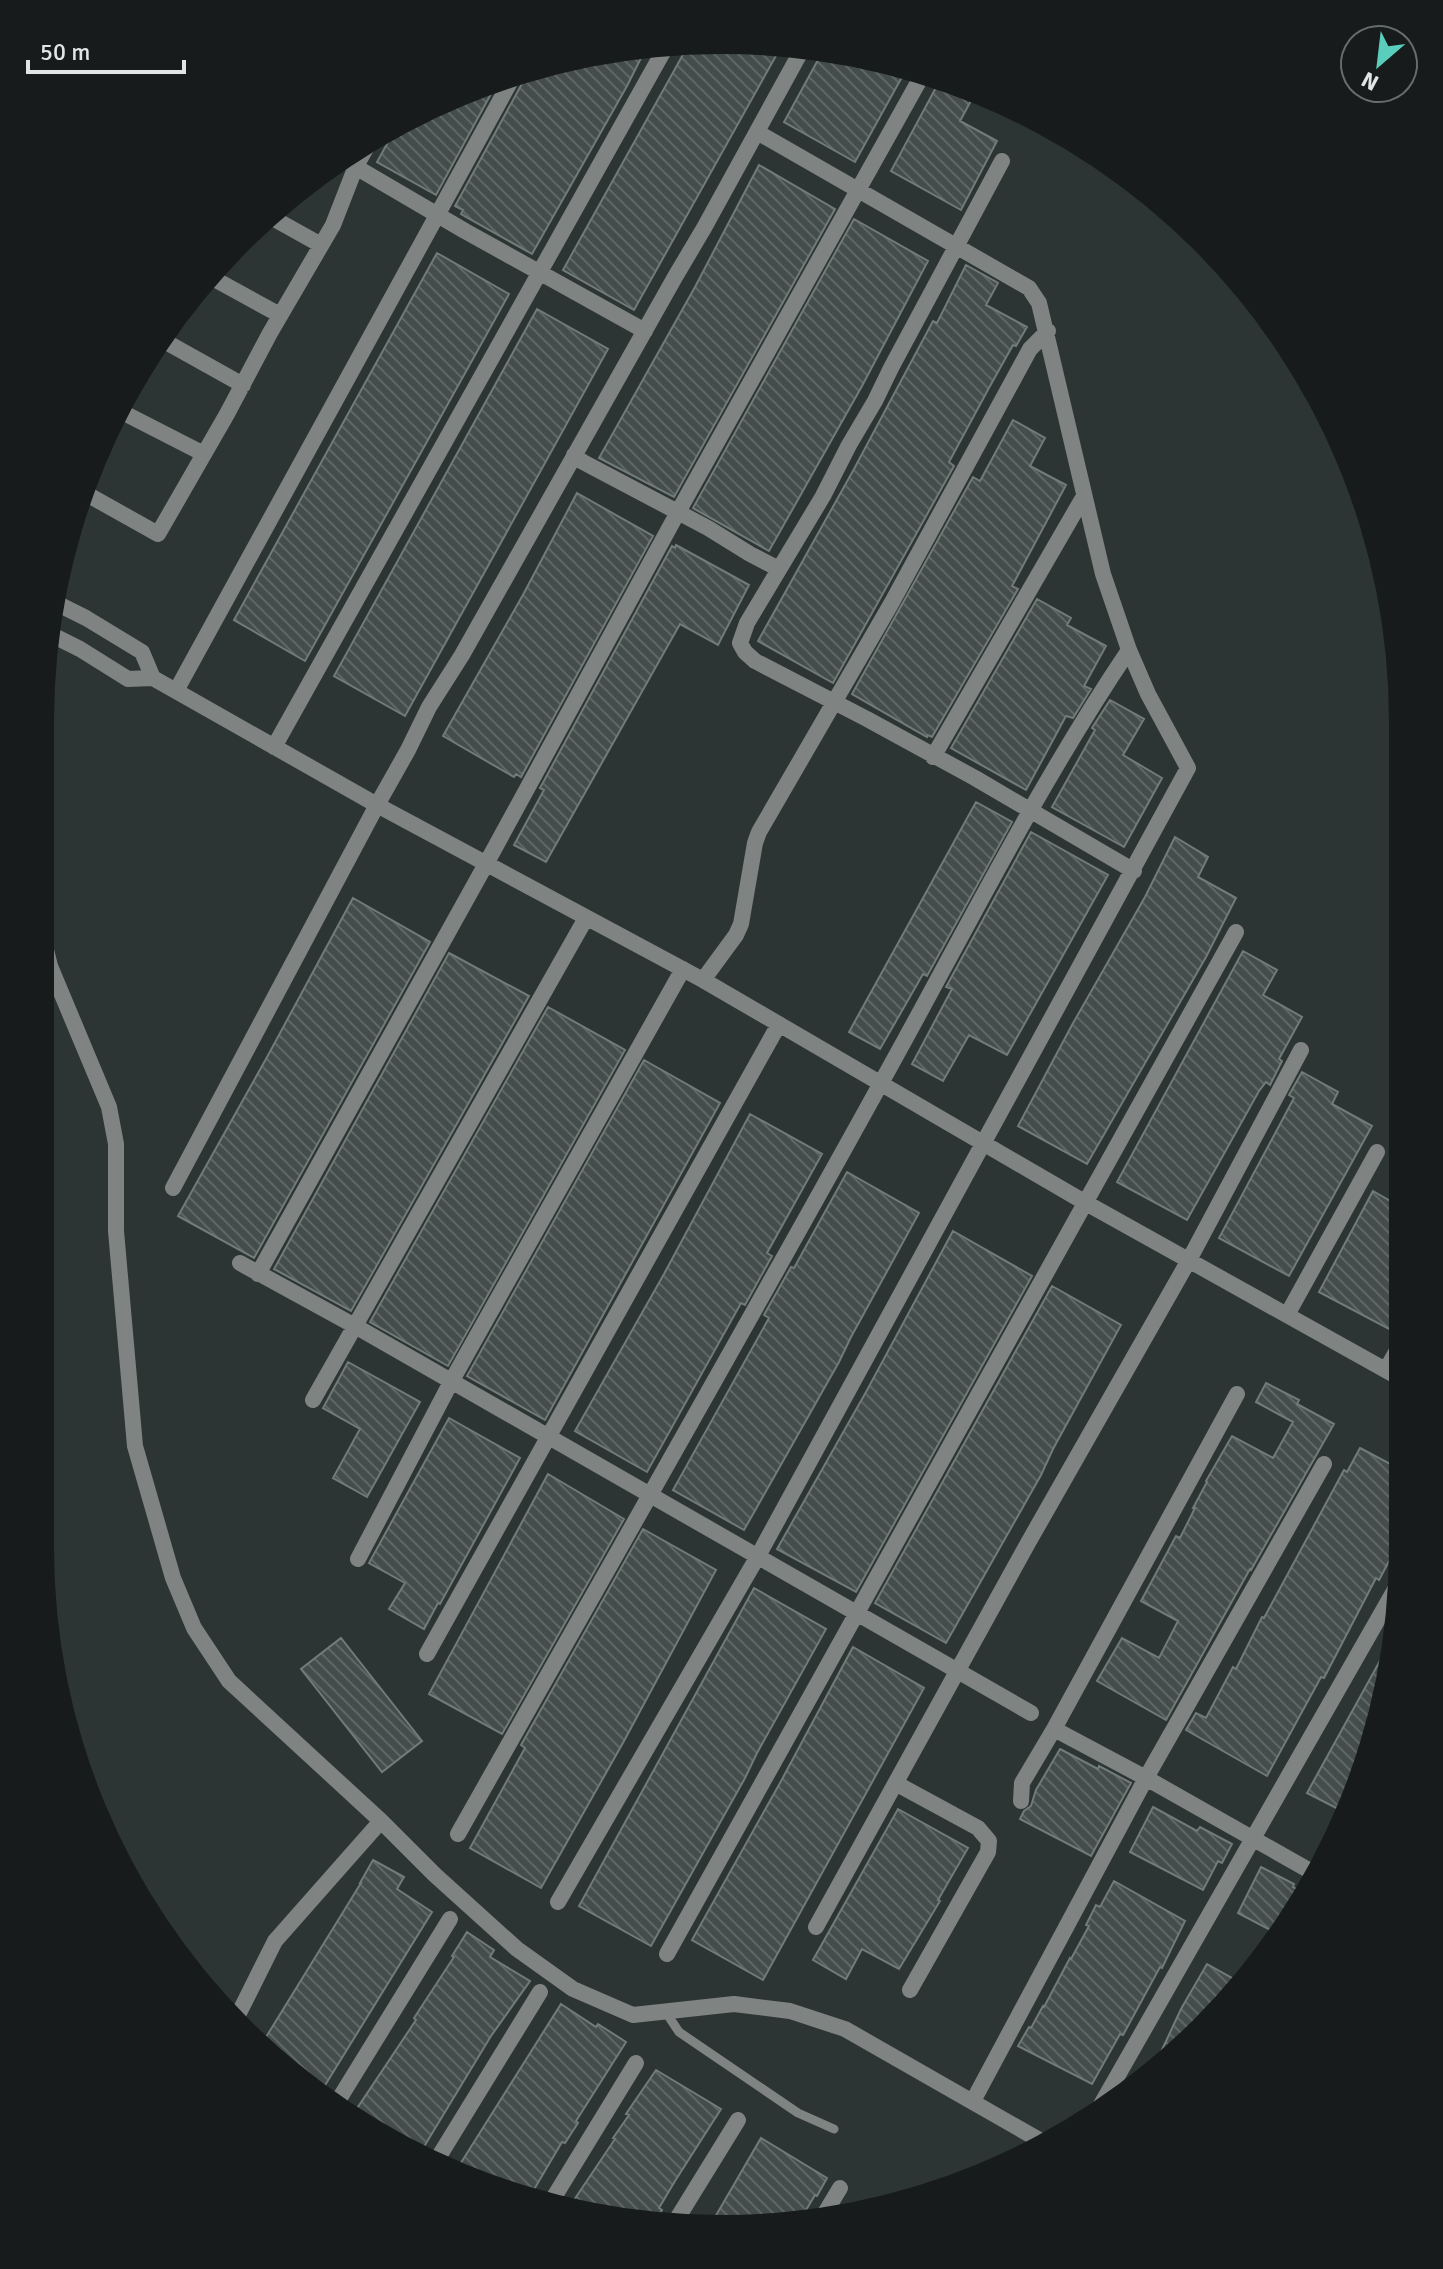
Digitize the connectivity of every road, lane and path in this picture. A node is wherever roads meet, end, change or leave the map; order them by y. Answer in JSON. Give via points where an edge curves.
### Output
{"nodes":[{"id":1,"x":660,"y":57,"type":"edge"},
{"id":2,"x":797,"y":59,"type":"edge"},
{"id":3,"x":917,"y":84,"type":"edge"},
{"id":4,"x":506,"y":89,"type":"edge"},
{"id":5,"x":757,"y":132,"type":"junction"},
{"id":6,"x":1002,"y":161,"type":"dead end"},
{"id":7,"x":353,"y":165,"type":"edge"},
{"id":8,"x":348,"y":168,"type":"edge"},
{"id":9,"x":858,"y":190,"type":"junction"},
{"id":10,"x":437,"y":214,"type":"junction"},
{"id":11,"x":279,"y":222,"type":"edge"},
{"id":12,"x":321,"y":245,"type":"junction"},
{"id":13,"x":957,"y":247,"type":"junction"},
{"id":14,"x":540,"y":272,"type":"junction"},
{"id":15,"x":219,"y":282,"type":"edge"},
{"id":16,"x":280,"y":315,"type":"junction"},
{"id":17,"x":645,"y":331,"type":"junction"},
{"id":18,"x":1048,"y":331,"type":"junction"},
{"id":19,"x":171,"y":345,"type":"edge"},
{"id":20,"x":243,"y":385,"type":"junction"},
{"id":21,"x":129,"y":415,"type":"edge"},
{"id":22,"x":204,"y":454,"type":"junction"},
{"id":23,"x":574,"y":455,"type":"junction"},
{"id":24,"x":1084,"y":496,"type":"junction"},
{"id":25,"x":93,"y":497,"type":"edge"},
{"id":26,"x":678,"y":512,"type":"junction"},
{"id":27,"x":779,"y":569,"type":"junction"},
{"id":28,"x":64,"y":607,"type":"edge"},
{"id":29,"x":59,"y":639,"type":"edge"},
{"id":30,"x":1129,"y":650,"type":"junction"},
{"id":31,"x":153,"y":678,"type":"junction"},
{"id":32,"x":176,"y":691,"type":"junction"},
{"id":33,"x":833,"y":702,"type":"junction"},
{"id":34,"x":274,"y":747,"type":"junction"},
{"id":35,"x":933,"y":757,"type":"junction"},
{"id":36,"x":377,"y":805,"type":"junction"},
{"id":37,"x":1030,"y":811,"type":"junction"},
{"id":38,"x":486,"y":864,"type":"junction"},
{"id":39,"x":1134,"y":871,"type":"junction"},
{"id":40,"x":586,"y":918,"type":"junction"},
{"id":41,"x":1236,"y":932,"type":"dead end"},
{"id":42,"x":683,"y":969,"type":"junction"},
{"id":43,"x":54,"y":976,"type":"edge"},
{"id":44,"x":703,"y":980,"type":"junction"},
{"id":45,"x":779,"y":1024,"type":"junction"},
{"id":46,"x":1301,"y":1050,"type":"dead end"},
{"id":47,"x":881,"y":1085,"type":"junction"},
{"id":48,"x":984,"y":1143,"type":"junction"},
{"id":49,"x":1377,"y":1152,"type":"dead end"},
{"id":50,"x":173,"y":1188,"type":"dead end"},
{"id":51,"x":1086,"y":1203,"type":"junction"},
{"id":52,"x":1189,"y":1260,"type":"junction"},
{"id":53,"x":240,"y":1263,"type":"dead end"},
{"id":54,"x":258,"y":1274,"type":"junction"},
{"id":55,"x":1287,"y":1315,"type":"junction"},
{"id":56,"x":355,"y":1326,"type":"junction"},
{"id":57,"x":1389,"y":1371,"type":"edge"},
{"id":58,"x":451,"y":1382,"type":"junction"},
{"id":59,"x":1237,"y":1394,"type":"dead end"},
{"id":60,"x":313,"y":1400,"type":"dead end"},
{"id":61,"x":547,"y":1437,"type":"junction"},
{"id":62,"x":1324,"y":1464,"type":"dead end"},
{"id":63,"x":649,"y":1494,"type":"junction"},
{"id":64,"x":758,"y":1556,"type":"junction"},
{"id":65,"x":358,"y":1559,"type":"dead end"},
{"id":66,"x":1386,"y":1605,"type":"edge"},
{"id":67,"x":857,"y":1612,"type":"junction"},
{"id":68,"x":427,"y":1654,"type":"dead end"},
{"id":69,"x":958,"y":1671,"type":"junction"},
{"id":70,"x":1031,"y":1713,"type":"dead end"},
{"id":71,"x":1054,"y":1729,"type":"junction"},
{"id":72,"x":1146,"y":1778,"type":"junction"},
{"id":73,"x":897,"y":1784,"type":"junction"},
{"id":74,"x":1021,"y":1801,"type":"dead end"},
{"id":75,"x":381,"y":1821,"type":"junction"},
{"id":76,"x":458,"y":1834,"type":"dead end"},
{"id":77,"x":1254,"y":1839,"type":"junction"},
{"id":78,"x":1306,"y":1869,"type":"edge"},
{"id":79,"x":558,"y":1902,"type":"dead end"},
{"id":80,"x":450,"y":1919,"type":"dead end"},
{"id":81,"x":816,"y":1927,"type":"dead end"},
{"id":82,"x":667,"y":1954,"type":"dead end"},
{"id":83,"x":910,"y":1990,"type":"dead end"},
{"id":84,"x":540,"y":1992,"type":"dead end"},
{"id":85,"x":241,"y":2009,"type":"edge"},
{"id":86,"x":665,"y":2011,"type":"junction"},
{"id":87,"x":636,"y":2063,"type":"dead end"},
{"id":88,"x":1109,"y":2091,"type":"edge"},
{"id":89,"x":341,"y":2096,"type":"edge"},
{"id":90,"x":973,"y":2101,"type":"junction"},
{"id":91,"x":738,"y":2120,"type":"dead end"},
{"id":92,"x":834,"y":2129,"type":"dead end"},
{"id":93,"x":1034,"y":2137,"type":"edge"},
{"id":94,"x":441,"y":2153,"type":"edge"},
{"id":95,"x":840,"y":2188,"type":"dead end"},
{"id":96,"x":556,"y":2194,"type":"edge"},
{"id":97,"x":829,"y":2206,"type":"edge"},
{"id":98,"x":680,"y":2214,"type":"edge"}],
"edges":[{"from":1,"to":14,"type":"street"},
{"from":2,"to":5,"type":"street"},
{"from":3,"to":9,"type":"street"},
{"from":4,"to":10,"type":"street"},
{"from":5,"to":9,"type":"street"},
{"from":5,"to":17,"type":"street"},
{"from":6,"to":13,"type":"street"},
{"from":7,"to":10,"type":"street"},
{"from":8,"to":12,"type":"street","via":[[333,225]]},
{"from":9,"to":13,"type":"street"},
{"from":9,"to":26,"type":"street"},
{"from":10,"to":14,"type":"street"},
{"from":10,"to":32,"type":"street"},
{"from":11,"to":12,"type":"street"},
{"from":12,"to":16,"type":"street"},
{"from":13,"to":18,"type":"street","via":[[1029,288]]},
{"from":13,"to":27,"type":"street"},
{"from":14,"to":17,"type":"street"},
{"from":14,"to":34,"type":"street"},
{"from":15,"to":16,"type":"street"},
{"from":16,"to":20,"type":"street"},
{"from":17,"to":23,"type":"street"},
{"from":18,"to":24,"type":"street"},
{"from":18,"to":33,"type":"street","via":[[1030,349]]},
{"from":19,"to":20,"type":"street"},
{"from":20,"to":22,"type":"street"},
{"from":21,"to":22,"type":"street"},
{"from":22,"to":25,"type":"street","via":[[158,534]]},
{"from":23,"to":26,"type":"street"},
{"from":23,"to":36,"type":"street"},
{"from":24,"to":30,"type":"street"},
{"from":24,"to":35,"type":"street"},
{"from":26,"to":27,"type":"street"},
{"from":26,"to":38,"type":"street"},
{"from":27,"to":33,"type":"street","via":[[740,643],[755,661]]},
{"from":28,"to":31,"type":"street","via":[[142,652]]},
{"from":29,"to":31,"type":"street","via":[[128,679]]},
{"from":30,"to":37,"type":"street"},
{"from":30,"to":39,"type":"street","via":[[1188,768]]},
{"from":31,"to":32,"type":"street"},
{"from":32,"to":34,"type":"street"},
{"from":33,"to":35,"type":"street"},
{"from":33,"to":44,"type":"street","via":[[759,832],[741,924]]},
{"from":34,"to":36,"type":"street"},
{"from":35,"to":37,"type":"street"},
{"from":36,"to":38,"type":"street"},
{"from":36,"to":50,"type":"street"},
{"from":37,"to":39,"type":"street"},
{"from":37,"to":47,"type":"street"},
{"from":38,"to":40,"type":"street"},
{"from":38,"to":54,"type":"street"},
{"from":39,"to":48,"type":"street"},
{"from":40,"to":42,"type":"street"},
{"from":40,"to":56,"type":"street"},
{"from":41,"to":51,"type":"street"},
{"from":42,"to":44,"type":"street"},
{"from":42,"to":58,"type":"street"},
{"from":43,"to":75,"type":"street","via":[[109,1107],[116,1144],[116,1231],[135,1446],[173,1578],[194,1628],[229,1681]]},
{"from":44,"to":45,"type":"street"},
{"from":45,"to":47,"type":"street"},
{"from":45,"to":61,"type":"street"},
{"from":46,"to":52,"type":"street"},
{"from":47,"to":48,"type":"street"},
{"from":47,"to":63,"type":"street"},
{"from":48,"to":51,"type":"street"},
{"from":48,"to":64,"type":"street"},
{"from":49,"to":55,"type":"street"},
{"from":51,"to":52,"type":"street"},
{"from":51,"to":67,"type":"street"},
{"from":52,"to":55,"type":"street"},
{"from":52,"to":69,"type":"street"},
{"from":53,"to":54,"type":"street"},
{"from":54,"to":56,"type":"street"},
{"from":55,"to":57,"type":"street"},
{"from":56,"to":58,"type":"street"},
{"from":56,"to":60,"type":"street"},
{"from":58,"to":61,"type":"street"},
{"from":58,"to":65,"type":"street"},
{"from":59,"to":71,"type":"street"},
{"from":61,"to":63,"type":"street"},
{"from":61,"to":68,"type":"street"},
{"from":62,"to":72,"type":"street"},
{"from":63,"to":64,"type":"street"},
{"from":63,"to":76,"type":"street"},
{"from":64,"to":67,"type":"street"},
{"from":64,"to":79,"type":"street"},
{"from":66,"to":77,"type":"street"},
{"from":67,"to":69,"type":"street"},
{"from":67,"to":82,"type":"street"},
{"from":69,"to":70,"type":"street"},
{"from":69,"to":73,"type":"street"},
{"from":71,"to":72,"type":"street"},
{"from":71,"to":74,"type":"street","via":[[1022,1783]]},
{"from":72,"to":77,"type":"street"},
{"from":72,"to":90,"type":"street"},
{"from":73,"to":81,"type":"street"},
{"from":73,"to":83,"type":"street","via":[[978,1828],[989,1841],[988,1852]]},
{"from":75,"to":85,"type":"street","via":[[275,1941]]},
{"from":75,"to":86,"type":"street","via":[[517,1949],[573,1989],[633,2015]]},
{"from":77,"to":78,"type":"street"},
{"from":77,"to":88,"type":"street"},
{"from":80,"to":89,"type":"street"},
{"from":84,"to":94,"type":"street"},
{"from":86,"to":90,"type":"street","via":[[734,2004],[790,2011],[845,2029]]},
{"from":86,"to":92,"type":"lane","via":[[679,2032],[798,2113]]},
{"from":87,"to":96,"type":"street"},
{"from":90,"to":93,"type":"street"},
{"from":91,"to":98,"type":"street"},
{"from":95,"to":97,"type":"street"}]}
